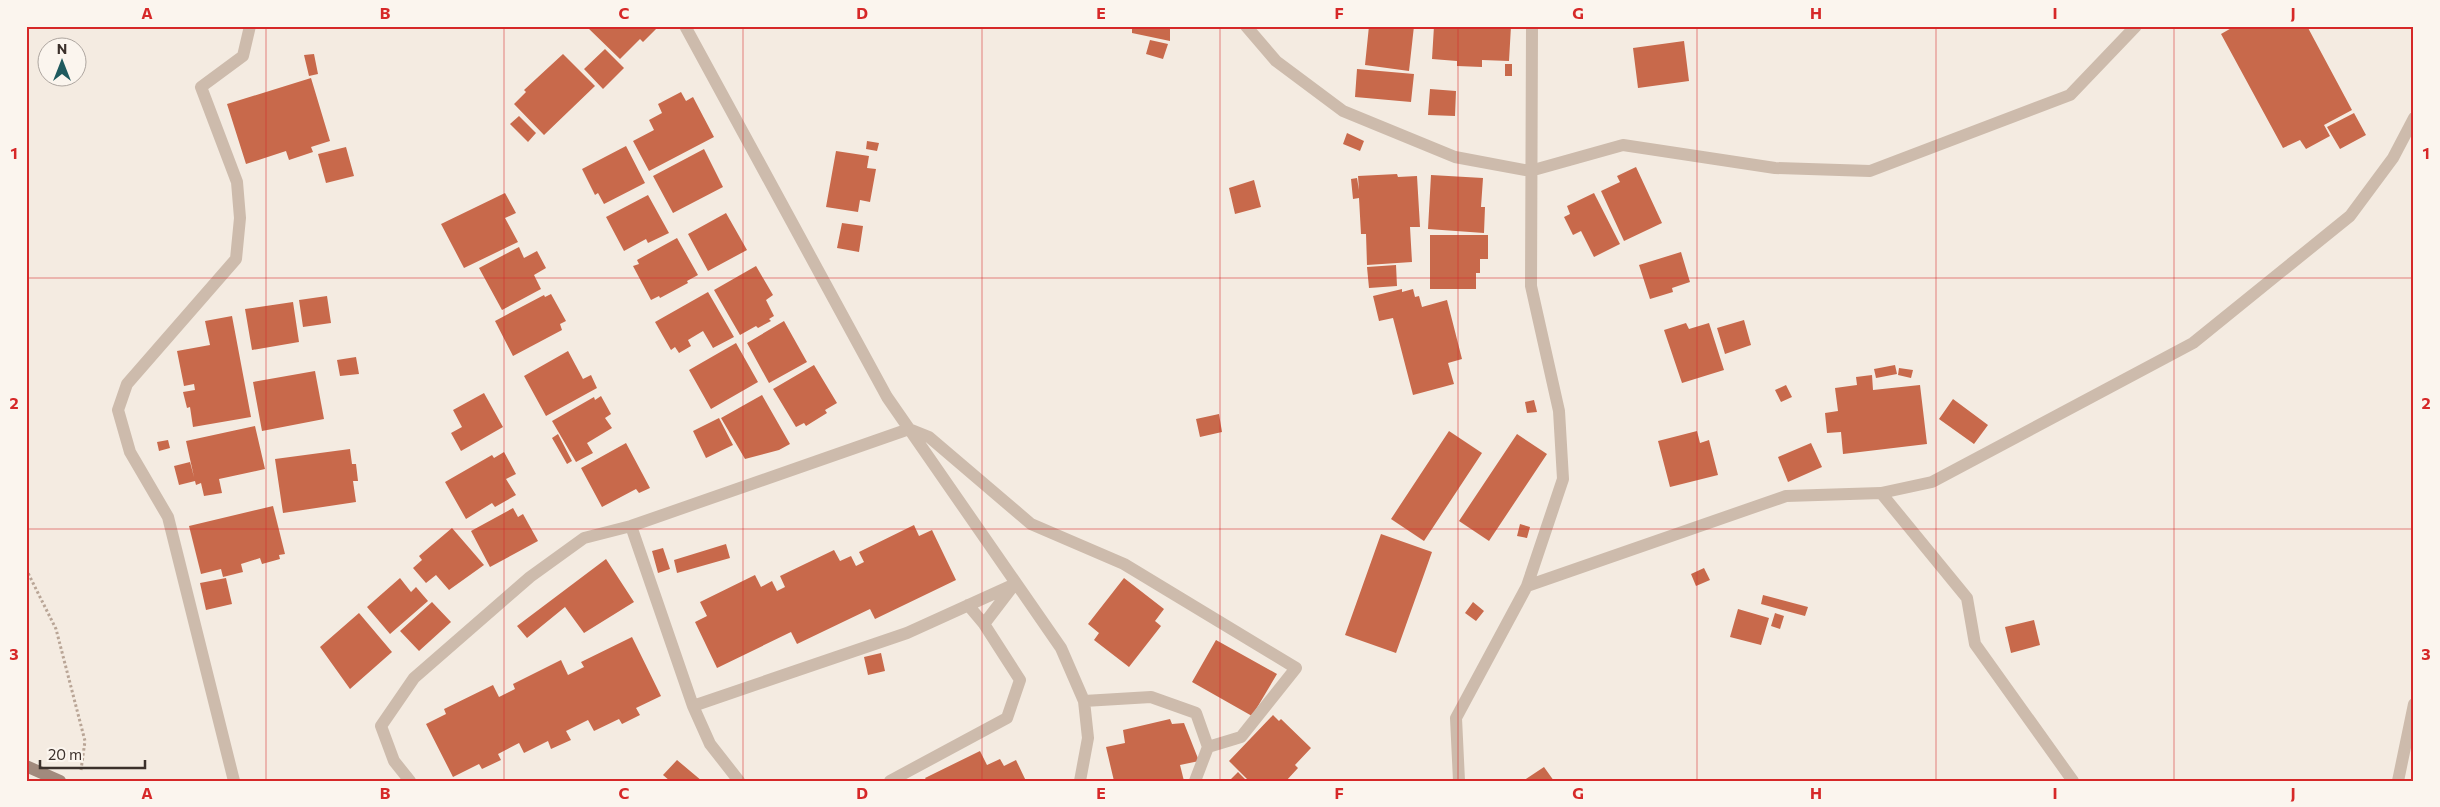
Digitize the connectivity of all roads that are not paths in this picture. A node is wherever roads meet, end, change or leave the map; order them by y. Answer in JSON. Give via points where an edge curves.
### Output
{"nodes":[{"id":1,"x":250,"y":26,"type":"edge"},
{"id":2,"x":685,"y":26,"type":"edge"},
{"id":3,"x":1246,"y":26,"type":"edge"},
{"id":4,"x":1532,"y":26,"type":"edge"},
{"id":5,"x":2136,"y":26,"type":"edge"},
{"id":6,"x":2414,"y":118,"type":"edge"},
{"id":7,"x":1530,"y":170,"type":"junction"},
{"id":8,"x":909,"y":429,"type":"junction"},
{"id":9,"x":1881,"y":493,"type":"junction"},
{"id":10,"x":631,"y":526,"type":"junction"},
{"id":11,"x":1015,"y":584,"type":"junction"},
{"id":12,"x":1527,"y":586,"type":"junction"},
{"id":13,"x":968,"y":605,"type":"junction"},
{"id":14,"x":984,"y":624,"type":"junction"},
{"id":15,"x":1084,"y":701,"type":"junction"},
{"id":16,"x":2414,"y":704,"type":"edge"},
{"id":17,"x":693,"y":706,"type":"junction"},
{"id":18,"x":1208,"y":747,"type":"junction"},
{"id":19,"x":26,"y":766,"type":"edge"},
{"id":20,"x":60,"y":781,"type":"edge"},
{"id":21,"x":234,"y":781,"type":"edge"},
{"id":22,"x":410,"y":781,"type":"edge"},
{"id":23,"x":739,"y":781,"type":"edge"},
{"id":24,"x":890,"y":781,"type":"edge"},
{"id":25,"x":1080,"y":781,"type":"edge"},
{"id":26,"x":1195,"y":781,"type":"edge"},
{"id":27,"x":1459,"y":781,"type":"edge"},
{"id":28,"x":2073,"y":781,"type":"edge"},
{"id":29,"x":2398,"y":781,"type":"edge"}],
"edges":[{"from":1,"to":21,"type":"street","via":[[243,56],[201,87],[236,182],[240,218],[236,259],[127,384],[118,410],[130,452],[168,517]]},
{"from":2,"to":8,"type":"street","via":[[887,397]]},
{"from":3,"to":7,"type":"street","via":[[1276,61],[1344,112],[1455,156]]},
{"from":4,"to":7,"type":"street"},
{"from":5,"to":7,"type":"street","via":[[2070,95],[1870,170],[1775,168],[1623,145]]},
{"from":6,"to":9,"type":"street","via":[[2393,158],[2350,216],[2193,342],[1932,482]]},
{"from":7,"to":12,"type":"street","via":[[1531,286],[1559,411],[1563,479]]},
{"from":8,"to":10,"type":"street"},
{"from":8,"to":11,"type":"street"},
{"from":8,"to":18,"type":"street","via":[[929,437],[1031,524],[1124,564],[1296,668],[1241,737]]},
{"from":9,"to":12,"type":"street","via":[[1786,496]]},
{"from":9,"to":28,"type":"street","via":[[1968,598],[1975,644]]},
{"from":10,"to":17,"type":"street"},
{"from":10,"to":22,"type":"street","via":[[584,538],[530,577],[414,678],[381,726],[394,761]]},
{"from":11,"to":13,"type":"street"},
{"from":11,"to":14,"type":"street"},
{"from":11,"to":15,"type":"street","via":[[1061,648]]},
{"from":12,"to":27,"type":"street","via":[[1456,718]]},
{"from":13,"to":14,"type":"street"},
{"from":13,"to":17,"type":"street","via":[[907,633]]},
{"from":14,"to":24,"type":"street","via":[[1020,680],[1007,718]]},
{"from":15,"to":18,"type":"street","via":[[1151,697],[1196,713]]},
{"from":15,"to":25,"type":"street","via":[[1088,738]]},
{"from":16,"to":29,"type":"street"},
{"from":17,"to":23,"type":"street","via":[[710,744]]},
{"from":18,"to":26,"type":"street"},
{"from":19,"to":20,"type":"street"}]}
